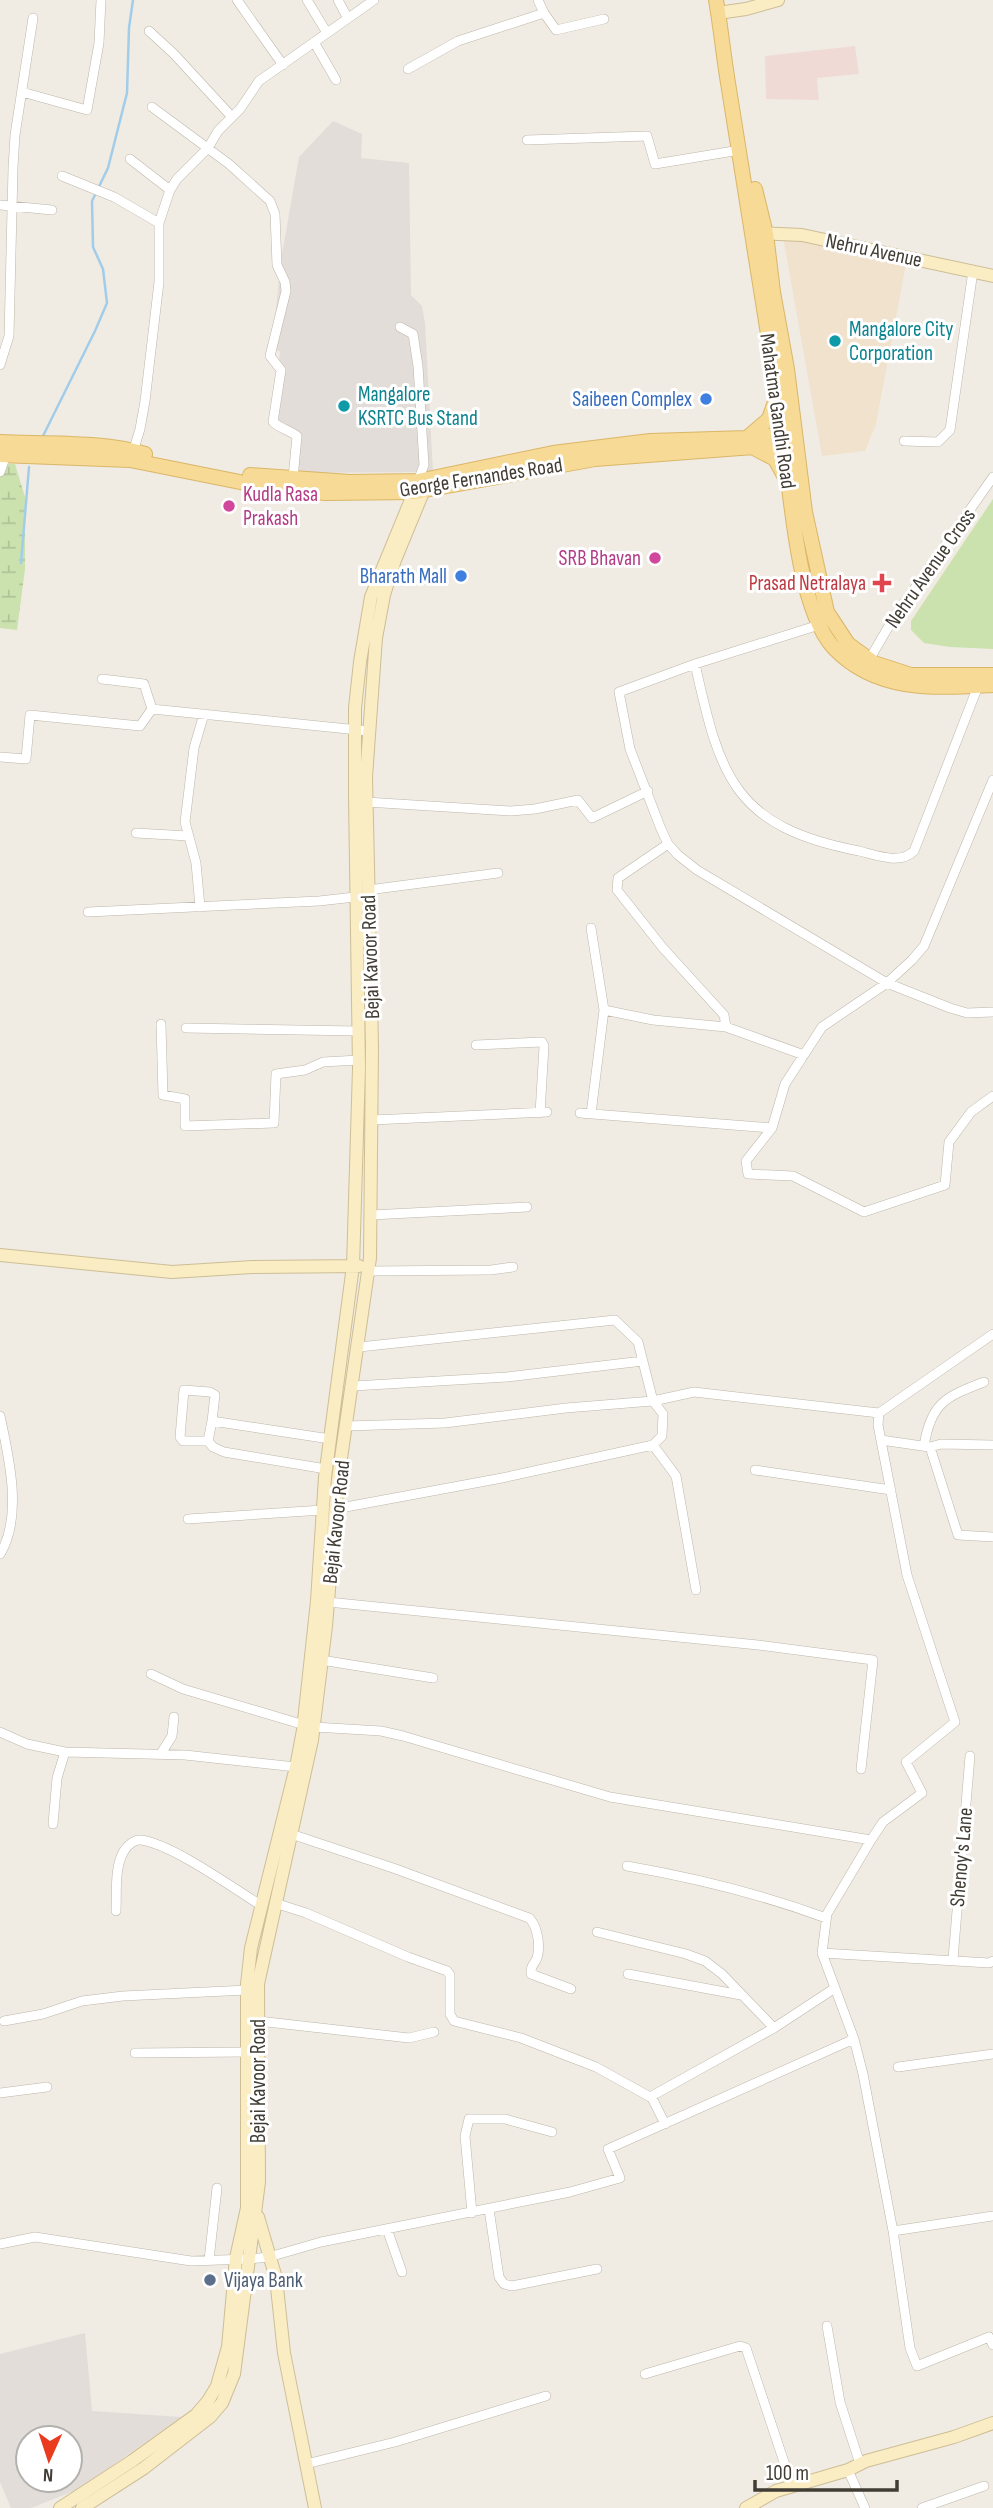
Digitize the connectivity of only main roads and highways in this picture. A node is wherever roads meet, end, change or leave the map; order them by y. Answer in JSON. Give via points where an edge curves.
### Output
{"nodes":[{"id":1,"x":778,"y":0,"type":"edge"},
{"id":2,"x":721,"y":6,"type":"edge"},
{"id":3,"x":760,"y":233,"type":"junction"},
{"id":4,"x":993,"y":276,"type":"edge"},
{"id":5,"x":778,"y":394,"type":"junction"},
{"id":6,"x":790,"y":439,"type":"junction"},
{"id":7,"x":750,"y":443,"type":"junction"},
{"id":8,"x":2,"y":451,"type":"edge"},
{"id":9,"x":132,"y":455,"type":"junction"},
{"id":10,"x":422,"y":481,"type":"junction"},
{"id":11,"x":789,"y":485,"type":"junction"},
{"id":12,"x":993,"y":675,"type":"edge"},
{"id":13,"x":985,"y":685,"type":"edge"},
{"id":14,"x":362,"y":731,"type":"junction"},
{"id":15,"x":0,"y":1255,"type":"edge"},
{"id":16,"x":353,"y":1266,"type":"junction"},
{"id":17,"x":369,"y":1268,"type":"junction"},
{"id":18,"x":325,"y":1510,"type":"junction"},
{"id":19,"x":308,"y":1728,"type":"junction"},
{"id":20,"x":285,"y":1833,"type":"junction"},
{"id":21,"x":268,"y":1904,"type":"junction"},
{"id":22,"x":251,"y":2209,"type":"junction"},
{"id":23,"x":242,"y":2259,"type":"junction"},
{"id":24,"x":993,"y":2423,"type":"edge"},
{"id":25,"x":763,"y":2503,"type":"edge"},
{"id":26,"x":60,"y":2508,"type":"edge"},
{"id":27,"x":82,"y":2508,"type":"edge"},
{"id":28,"x":315,"y":2508,"type":"edge"},
{"id":29,"x":746,"y":2508,"type":"edge"}],
"edges":[{"from":1,"to":2,"type":"main road"},
{"from":2,"to":3,"type":"main road","name":"Mahatma Gandhi Road"},
{"from":2,"to":3,"type":"main road","name":"Mahatma Gandhi Road","via":[[740,150]]},
{"from":3,"to":4,"type":"main road","name":"Nehru Avenue","via":[[802,234]]},
{"from":3,"to":5,"type":"main road","name":"Mahatma Gandhi Road"},
{"from":3,"to":6,"type":"main road","name":"Mahatma Gandhi Road"},
{"from":5,"to":6,"type":"main road","name":"Mahatma Gandhi Road"},
{"from":5,"to":7,"type":"main road","via":[[769,419]]},
{"from":6,"to":7,"type":"main road","name":"George Fernandes Road"},
{"from":6,"to":11,"type":"main road","name":"Mahatma Gandhi Road"},
{"from":6,"to":12,"type":"main road","name":"Mahatma Gandhi Road","via":[[827,612],[849,644],[869,660],[911,675]]},
{"from":7,"to":10,"type":"main road","name":"George Fernandes Road"},
{"from":7,"to":11,"type":"main road","via":[[775,459]]},
{"from":8,"to":9,"type":"main road","name":"George Fernandes Road"},
{"from":9,"to":10,"type":"main road","name":"George Fernandes Road","via":[[244,474],[350,482]]},
{"from":9,"to":10,"type":"main road","name":"George Fernandes Road","via":[[250,484],[313,491]]},
{"from":10,"to":14,"type":"main road","name":"Bejai Kavoor Road","via":[[384,595]]},
{"from":11,"to":13,"type":"main road","name":"Mahatma Gandhi Road","via":[[809,601],[832,646],[850,664],[875,678],[904,685]]},
{"from":14,"to":16,"type":"main road","name":"Bejai Kavoor Road","via":[[355,897],[359,1060]]},
{"from":14,"to":17,"type":"main road","name":"Bejai Kavoor Road","via":[[372,988]]},
{"from":15,"to":16,"type":"main road","via":[[172,1272]]},
{"from":16,"to":17,"type":"main road"},
{"from":16,"to":18,"type":"main road","name":"Bejai Kavoor Road","via":[[326,1469]]},
{"from":17,"to":18,"type":"main road","name":"Bejai Kavoor Road","via":[[347,1426]]},
{"from":18,"to":19,"type":"main road","name":"Bejai Kavoor Road"},
{"from":18,"to":19,"type":"main road","name":"Bejai Kavoor Road","via":[[328,1602]]},
{"from":19,"to":20,"type":"main road","name":"Bejai Kavoor Road"},
{"from":19,"to":20,"type":"main road","name":"Bejai Kavoor Road","via":[[303,1784]]},
{"from":20,"to":21,"type":"main road","name":"Bejai Kavoor Road"},
{"from":21,"to":22,"type":"main road","name":"Bejai Kavoor Road","via":[[258,1984],[258,2182]]},
{"from":21,"to":22,"type":"main road","name":"Bejai Kavoor Road","via":[[251,1948],[247,1990]]},
{"from":22,"to":23,"type":"main road","name":"Bejai Kavoor Road"},
{"from":22,"to":28,"type":"main road","via":[[276,2278],[284,2353]]},
{"from":23,"to":26,"type":"main road","name":"Bejai Kavoor Road","via":[[228,2347],[208,2401],[166,2438]]},
{"from":23,"to":27,"type":"main road","name":"Bejai Kavoor Road","via":[[234,2374],[222,2403],[188,2435]]},
{"from":24,"to":25,"type":"main road","via":[[776,2491]]},
{"from":25,"to":29,"type":"main road"}]}
